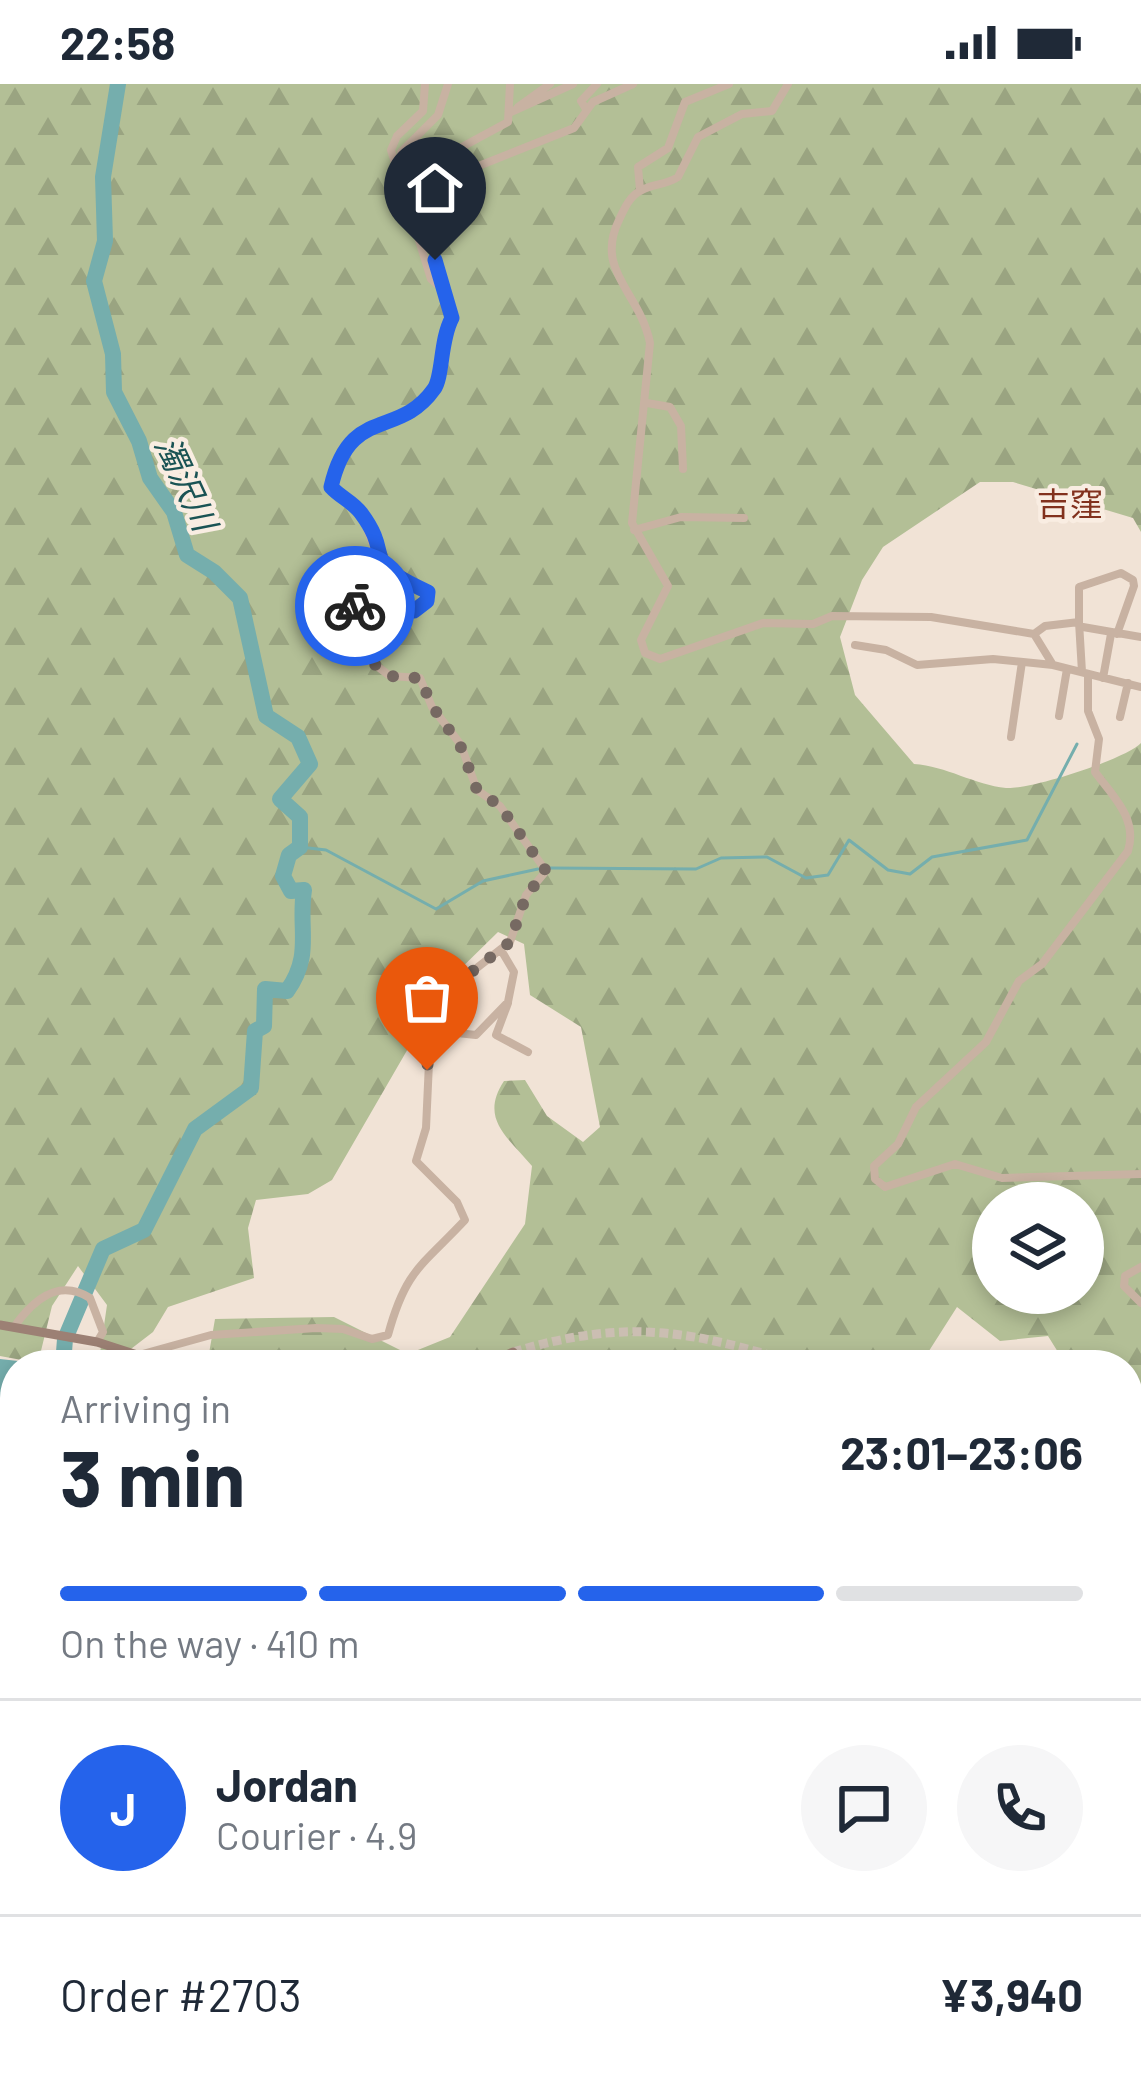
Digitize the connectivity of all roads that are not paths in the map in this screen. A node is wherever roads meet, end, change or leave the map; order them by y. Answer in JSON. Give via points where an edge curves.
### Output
{"nodes":[{"id":1,"x":425,"y":84,"type":"edge"},
{"id":2,"x":448,"y":84,"type":"edge"},
{"id":3,"x":510,"y":84,"type":"edge"},
{"id":4,"x":550,"y":84,"type":"edge"},
{"id":5,"x":573,"y":84,"type":"edge"},
{"id":6,"x":597,"y":84,"type":"edge"},
{"id":7,"x":633,"y":84,"type":"edge"},
{"id":8,"x":729,"y":84,"type":"edge"},
{"id":9,"x":788,"y":84,"type":"edge"},
{"id":10,"x":586,"y":109,"type":"junction"},
{"id":11,"x":511,"y":112,"type":"junction"},
{"id":12,"x":640,"y":190,"type":"junction"},
{"id":13,"x":442,"y":288,"type":"junction"},
{"id":14,"x":647,"y":403,"type":"junction"},
{"id":15,"x":683,"y":469,"type":"dead end"},
{"id":16,"x":744,"y":518,"type":"dead end"},
{"id":17,"x":634,"y":530,"type":"junction"},
{"id":18,"x":1081,"y":625,"type":"junction"},
{"id":19,"x":1034,"y":634,"type":"junction"},
{"id":20,"x":1114,"y":634,"type":"junction"},
{"id":21,"x":1141,"y":637,"type":"edge"},
{"id":22,"x":855,"y":645,"type":"dead end"},
{"id":23,"x":1027,"y":662,"type":"junction"},
{"id":24,"x":1053,"y":665,"type":"junction"},
{"id":25,"x":1067,"y":669,"type":"junction"},
{"id":26,"x":1085,"y":673,"type":"junction"},
{"id":27,"x":1103,"y":677,"type":"junction"},
{"id":28,"x":1129,"y":683,"type":"junction"},
{"id":29,"x":1141,"y":687,"type":"edge"},
{"id":30,"x":1059,"y":716,"type":"dead end"},
{"id":31,"x":1120,"y":717,"type":"dead end"},
{"id":32,"x":1011,"y":737,"type":"dead end"},
{"id":33,"x":501,"y":950,"type":"junction"},
{"id":34,"x":508,"y":1002,"type":"junction"},
{"id":35,"x":436,"y":1031,"type":"junction"},
{"id":36,"x":528,"y":1052,"type":"dead end"},
{"id":37,"x":1141,"y":1174,"type":"edge"},
{"id":38,"x":1141,"y":1267,"type":"edge"},
{"id":39,"x":1141,"y":1303,"type":"edge"},
{"id":40,"x":0,"y":1325,"type":"edge"},
{"id":41,"x":14,"y":1327,"type":"junction"},
{"id":42,"x":97,"y":1342,"type":"junction"},
{"id":43,"x":120,"y":1350,"type":"edge"},
{"id":44,"x":151,"y":1350,"type":"edge"}],
"edges":[{"from":1,"to":13,"type":"street","via":[[423,110],[392,150],[431,279]]},
{"from":2,"to":13,"type":"street","via":[[438,115],[401,152]]},
{"from":3,"to":11,"type":"street"},
{"from":4,"to":11,"type":"street"},
{"from":5,"to":11,"type":"street"},
{"from":6,"to":10,"type":"street","via":[[581,101]]},
{"from":7,"to":10,"type":"street"},
{"from":8,"to":12,"type":"street","via":[[685,102],[668,148],[638,167]]},
{"from":9,"to":12,"type":"street","via":[[778,108],[742,114],[698,137],[678,178]]},
{"from":10,"to":11,"type":"street","via":[[566,132],[464,166],[460,148],[503,127]]},
{"from":12,"to":14,"type":"street","via":[[607,250],[647,328]]},
{"from":13,"to":33,"type":"street","via":[[452,318],[440,341],[436,387],[416,407],[350,441],[331,487],[361,513],[381,566],[428,592],[414,611],[360,598],[354,608],[365,657],[390,676],[420,678],[477,790],[500,806],[545,869]]},
{"from":14,"to":15,"type":"street","via":[[677,415]]},
{"from":14,"to":17,"type":"street"},
{"from":16,"to":17,"type":"street","via":[[681,517]]},
{"from":17,"to":19,"type":"street","via":[[668,586],[641,640],[655,659],[763,623],[813,624],[832,616],[931,617]]},
{"from":18,"to":19,"type":"street"},
{"from":18,"to":20,"type":"street"},
{"from":18,"to":20,"type":"street","via":[[1079,587],[1122,573],[1134,586]]},
{"from":18,"to":26,"type":"street"},
{"from":19,"to":23,"type":"street"},
{"from":19,"to":24,"type":"street"},
{"from":20,"to":21,"type":"street"},
{"from":20,"to":27,"type":"street"},
{"from":22,"to":23,"type":"street","via":[[916,665]]},
{"from":23,"to":24,"type":"street"},
{"from":23,"to":32,"type":"street"},
{"from":24,"to":25,"type":"street"},
{"from":25,"to":26,"type":"street"},
{"from":25,"to":30,"type":"street"},
{"from":26,"to":27,"type":"street"},
{"from":26,"to":37,"type":"street","via":[[1099,740],[1095,772],[1124,810],[1128,851],[1042,964],[1019,981],[986,1042],[916,1107],[898,1144],[874,1166],[875,1179],[896,1186],[955,1164],[1002,1178]]},
{"from":27,"to":28,"type":"street"},
{"from":28,"to":29,"type":"street"},
{"from":28,"to":31,"type":"street"},
{"from":33,"to":34,"type":"street","via":[[514,972]]},
{"from":33,"to":35,"type":"street","via":[[464,978],[455,1009]]},
{"from":34,"to":35,"type":"street","via":[[476,1034]]},
{"from":34,"to":36,"type":"street","via":[[496,1034]]},
{"from":35,"to":44,"type":"street","via":[[416,1161],[465,1220],[412,1273],[388,1335],[316,1328],[211,1335]]},
{"from":38,"to":39,"type":"street","via":[[1124,1286]]},
{"from":40,"to":41,"type":"street"},
{"from":41,"to":42,"type":"street"},
{"from":41,"to":42,"type":"street","via":[[44,1295],[73,1290],[90,1298],[103,1332]]},
{"from":42,"to":43,"type":"street"}]}
